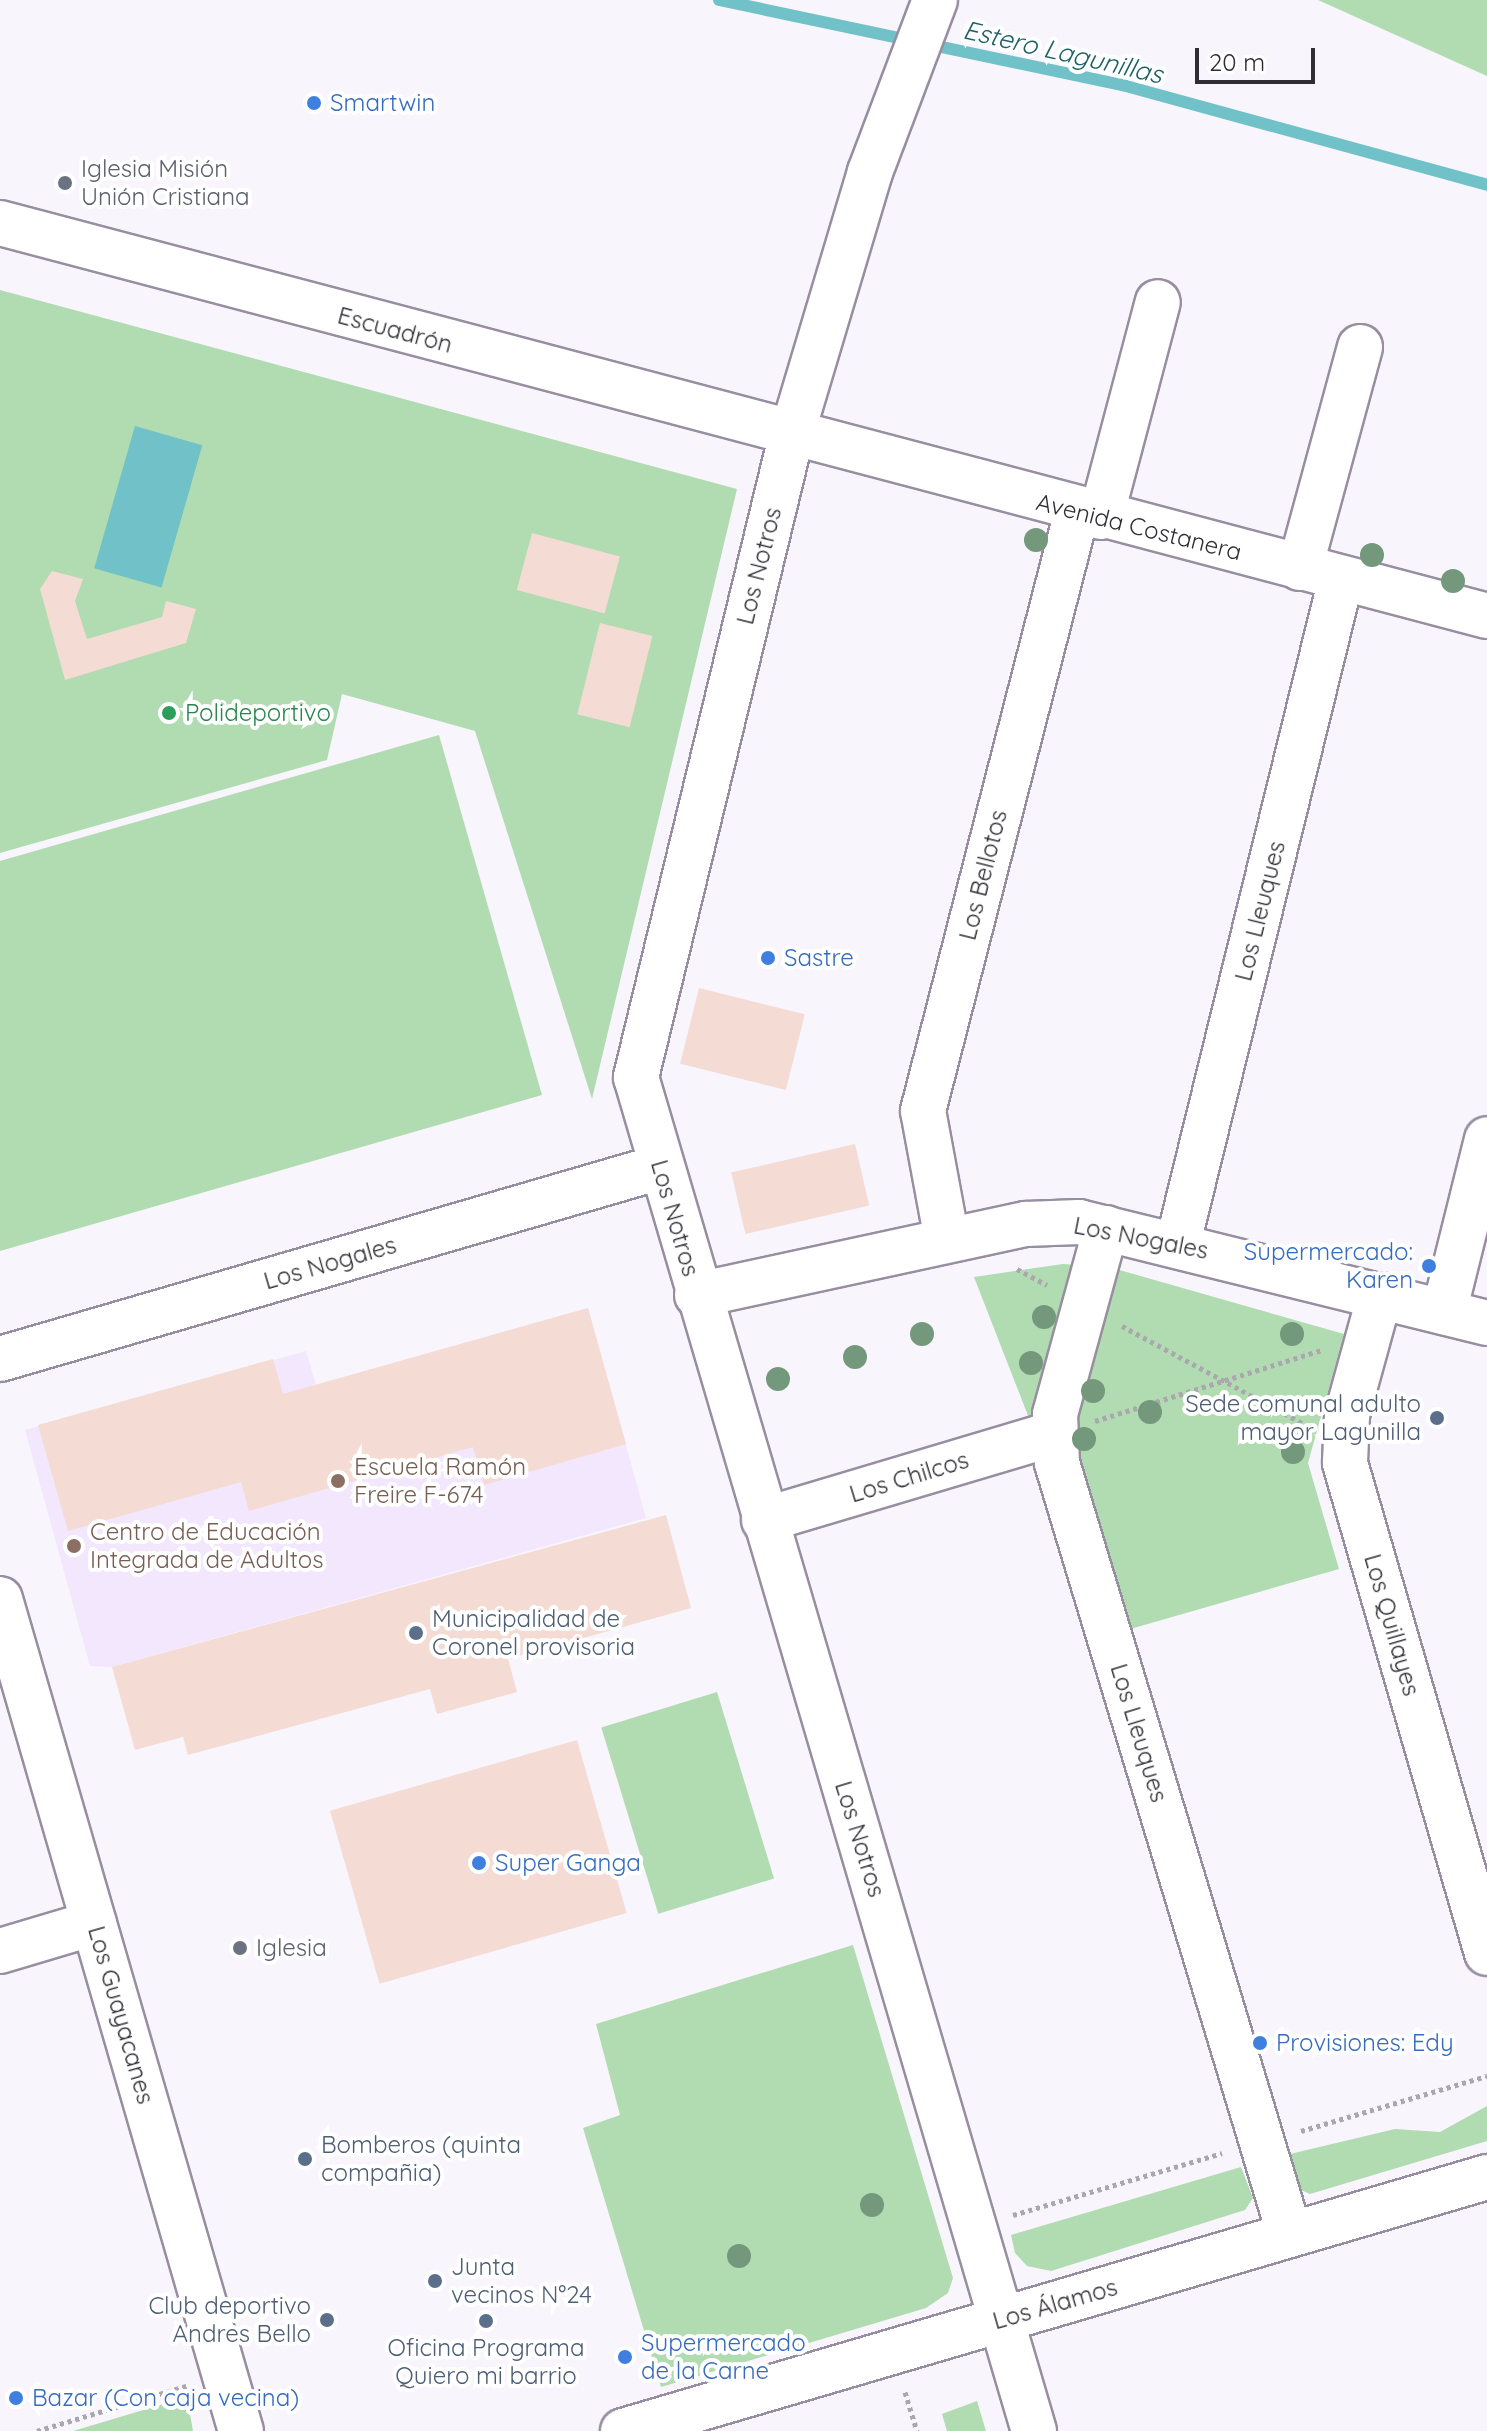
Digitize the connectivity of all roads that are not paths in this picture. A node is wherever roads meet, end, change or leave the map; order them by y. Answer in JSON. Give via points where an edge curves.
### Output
{"nodes":[{"id":1,"x":928,"y":15,"type":"edge"},
{"id":2,"x":0,"y":223,"type":"edge"},
{"id":3,"x":1158,"y":302,"type":"dead end"},
{"id":4,"x":1360,"y":347,"type":"dead end"},
{"id":5,"x":791,"y":437,"type":"junction"},
{"id":6,"x":1089,"y":514,"type":"junction"},
{"id":7,"x":1320,"y":573,"type":"junction"},
{"id":8,"x":1487,"y":616,"type":"edge"},
{"id":9,"x":1487,"y":1139,"type":"edge"},
{"id":10,"x":660,"y":1167,"type":"junction"},
{"id":11,"x":1106,"y":1228,"type":"junction"},
{"id":12,"x":947,"y":1240,"type":"junction"},
{"id":13,"x":1178,"y":1243,"type":"junction"},
{"id":14,"x":697,"y":1295,"type":"junction"},
{"id":15,"x":1444,"y":1312,"type":"junction"},
{"id":16,"x":1374,"y":1315,"type":"junction"},
{"id":17,"x":1487,"y":1323,"type":"edge"},
{"id":18,"x":0,"y":1359,"type":"edge"},
{"id":19,"x":1053,"y":1434,"type":"junction"},
{"id":20,"x":764,"y":1520,"type":"junction"},
{"id":21,"x":0,"y":1599,"type":"edge"},
{"id":22,"x":94,"y":1923,"type":"junction"},
{"id":23,"x":0,"y":1951,"type":"edge"},
{"id":24,"x":1487,"y":1953,"type":"edge"},
{"id":25,"x":1487,"y":2177,"type":"edge"},
{"id":26,"x":1290,"y":2235,"type":"junction"},
{"id":27,"x":1002,"y":2320,"type":"junction"},
{"id":28,"x":241,"y":2431,"type":"edge"},
{"id":29,"x":623,"y":2431,"type":"edge"},
{"id":30,"x":1034,"y":2431,"type":"edge"}],
"edges":[{"from":1,"to":5,"type":"street","name":"Los Notros","via":[[870,172]]},
{"from":2,"to":5,"type":"street","name":"Escuadrón"},
{"from":3,"to":6,"type":"street","name":"Los Bellotos"},
{"from":4,"to":7,"type":"street","name":"Los Lleuques"},
{"from":5,"to":6,"type":"street","name":"Avenida Costanera"},
{"from":5,"to":10,"type":"street","name":"Los Notros","via":[[639,1044],[638,1092]]},
{"from":6,"to":7,"type":"street","name":"Avenida Costanera"},
{"from":6,"to":12,"type":"street","name":"Los Bellotos","via":[[923,1111]]},
{"from":7,"to":8,"type":"street","name":"Avenida Costanera"},
{"from":7,"to":13,"type":"street","name":"Los Lleuques"},
{"from":9,"to":15,"type":"street"},
{"from":10,"to":14,"type":"street","name":"Los Notros"},
{"from":10,"to":18,"type":"street","name":"Los Nogales"},
{"from":11,"to":12,"type":"street","name":"Los Nogales","via":[[1026,1224]]},
{"from":11,"to":13,"type":"street","name":"Los Nogales"},
{"from":11,"to":19,"type":"street"},
{"from":12,"to":14,"type":"street","name":"Los Nogales"},
{"from":13,"to":16,"type":"street","name":"Los Nogales"},
{"from":14,"to":20,"type":"street","name":"Los Notros"},
{"from":15,"to":16,"type":"street","name":"Los Nogales"},
{"from":15,"to":17,"type":"street","name":"Los Nogales"},
{"from":16,"to":24,"type":"street","name":"Los Quillayes","via":[[1343,1446]]},
{"from":19,"to":20,"type":"street","name":"Los Chilcos"},
{"from":19,"to":26,"type":"street","name":"Los Lleuques"},
{"from":20,"to":27,"type":"street","name":"Los Notros"},
{"from":21,"to":22,"type":"street","name":"Los Guayacanes"},
{"from":22,"to":23,"type":"street"},
{"from":22,"to":28,"type":"street","name":"Los Guayacanes"},
{"from":25,"to":26,"type":"street","name":"Los Álamos"},
{"from":26,"to":27,"type":"street","name":"Los Álamos"},
{"from":27,"to":29,"type":"street","name":"Los Álamos"},
{"from":27,"to":30,"type":"street","name":"Los Notros"}]}
